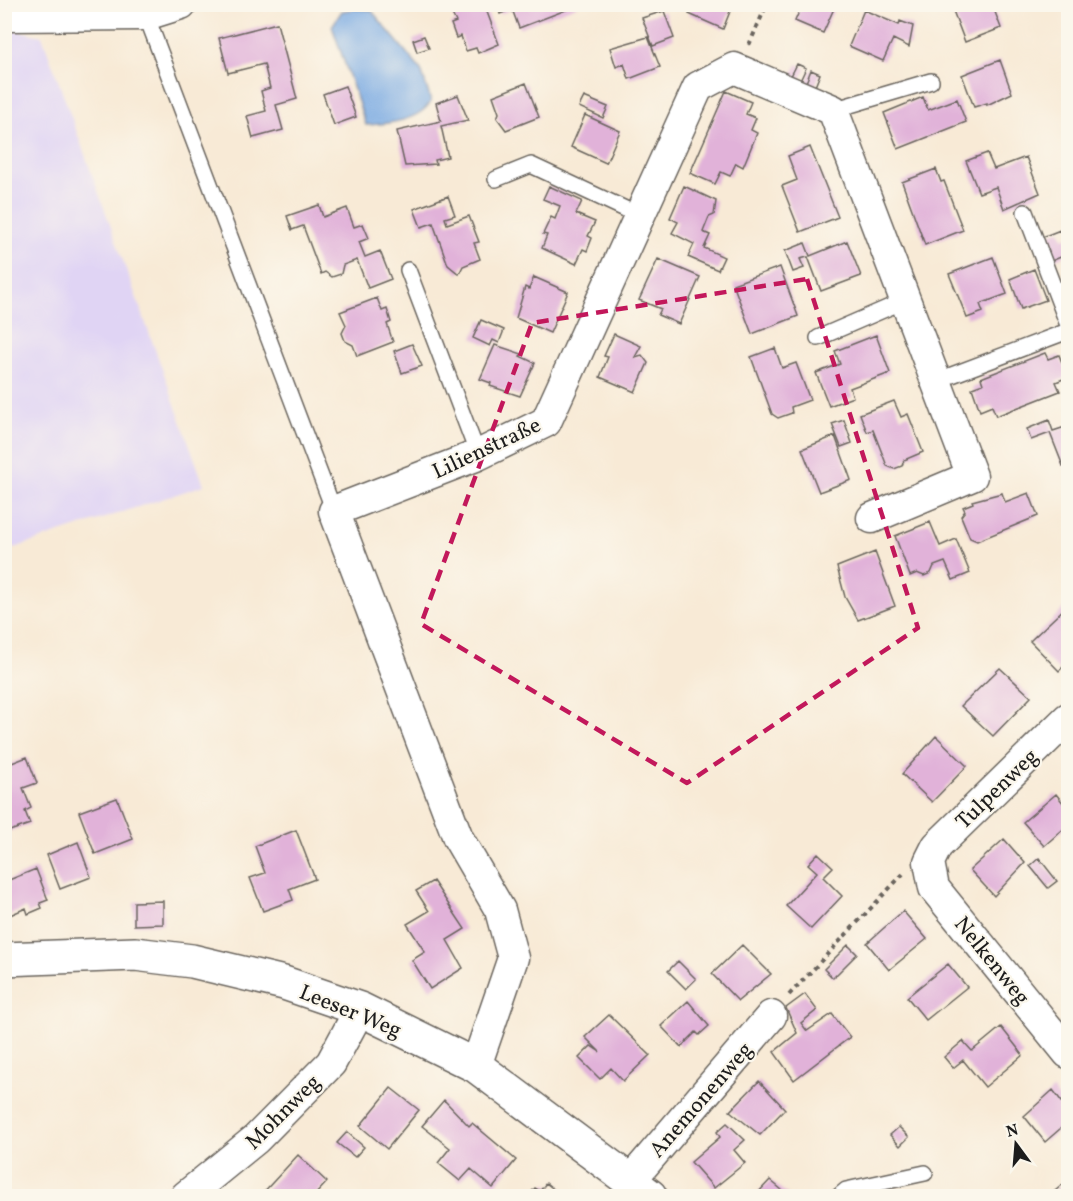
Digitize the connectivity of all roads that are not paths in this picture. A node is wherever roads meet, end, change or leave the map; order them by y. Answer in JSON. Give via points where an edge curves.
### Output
{"nodes":[{"id":1,"x":181,"y":4,"type":"edge"},
{"id":2,"x":35,"y":10,"type":"edge"},
{"id":3,"x":146,"y":15,"type":"junction"},
{"id":4,"x":4,"y":16,"type":"edge"},
{"id":5,"x":931,"y":81,"type":"dead end"},
{"id":6,"x":833,"y":110,"type":"junction"},
{"id":7,"x":496,"y":179,"type":"dead end"},
{"id":8,"x":1025,"y":212,"type":"dead end"},
{"id":9,"x":638,"y":214,"type":"junction"},
{"id":10,"x":408,"y":270,"type":"dead end"},
{"id":11,"x":906,"y":300,"type":"junction"},
{"id":12,"x":1068,"y":325,"type":"edge"},
{"id":13,"x":1068,"y":331,"type":"edge"},
{"id":14,"x":818,"y":338,"type":"dead end"},
{"id":15,"x":936,"y":381,"type":"junction"},
{"id":16,"x":478,"y":455,"type":"junction"},
{"id":17,"x":334,"y":511,"type":"junction"},
{"id":18,"x":872,"y":518,"type":"dead end"},
{"id":19,"x":1068,"y":718,"type":"edge"},
{"id":20,"x":929,"y":862,"type":"joint"},
{"id":21,"x":4,"y":959,"type":"edge"},
{"id":22,"x":360,"y":1009,"type":"junction"},
{"id":23,"x":771,"y":1017,"type":"dead end"},
{"id":24,"x":1068,"y":1053,"type":"edge"},
{"id":25,"x":476,"y":1066,"type":"junction"},
{"id":26,"x":925,"y":1173,"type":"dead end"},
{"id":27,"x":640,"y":1189,"type":"edge"},
{"id":28,"x":186,"y":1197,"type":"edge"},
{"id":29,"x":839,"y":1197,"type":"edge"}],
"edges":[{"from":1,"to":3,"type":"street"},
{"from":2,"to":3,"type":"street"},
{"from":2,"to":4,"type":"street"},
{"from":3,"to":17,"type":"lane"},
{"from":5,"to":6,"type":"lane"},
{"from":6,"to":9,"type":"street","name":"Lilienstraße","via":[[734,68],[698,87]]},
{"from":6,"to":11,"type":"street"},
{"from":7,"to":9,"type":"lane","via":[[531,165]]},
{"from":8,"to":12,"type":"lane"},
{"from":9,"to":16,"type":"street","name":"Lilienstraße","via":[[546,422]]},
{"from":10,"to":16,"type":"lane"},
{"from":11,"to":14,"type":"lane"},
{"from":11,"to":15,"type":"street"},
{"from":13,"to":15,"type":"lane"},
{"from":15,"to":18,"type":"street","via":[[972,476]]},
{"from":16,"to":17,"type":"street","name":"Lilienstraße"},
{"from":17,"to":25,"type":"street","via":[[458,838],[500,910],[513,958]]},
{"from":19,"to":20,"type":"street","name":"Tulpenweg","via":[[937,846]]},
{"from":20,"to":24,"type":"street","name":"Nelkenweg","via":[[934,888]]},
{"from":21,"to":22,"type":"street","name":"Leeser Weg","via":[[135,954],[192,962],[284,983]]},
{"from":22,"to":25,"type":"street","name":"Leeser Weg"},
{"from":22,"to":28,"type":"street","name":"Mohnweg","via":[[330,1063],[255,1139]]},
{"from":23,"to":27,"type":"street","name":"Anemonenweg"},
{"from":25,"to":27,"type":"street","name":"Leeser Weg"},
{"from":26,"to":29,"type":"lane","via":[[846,1190]]}]}
